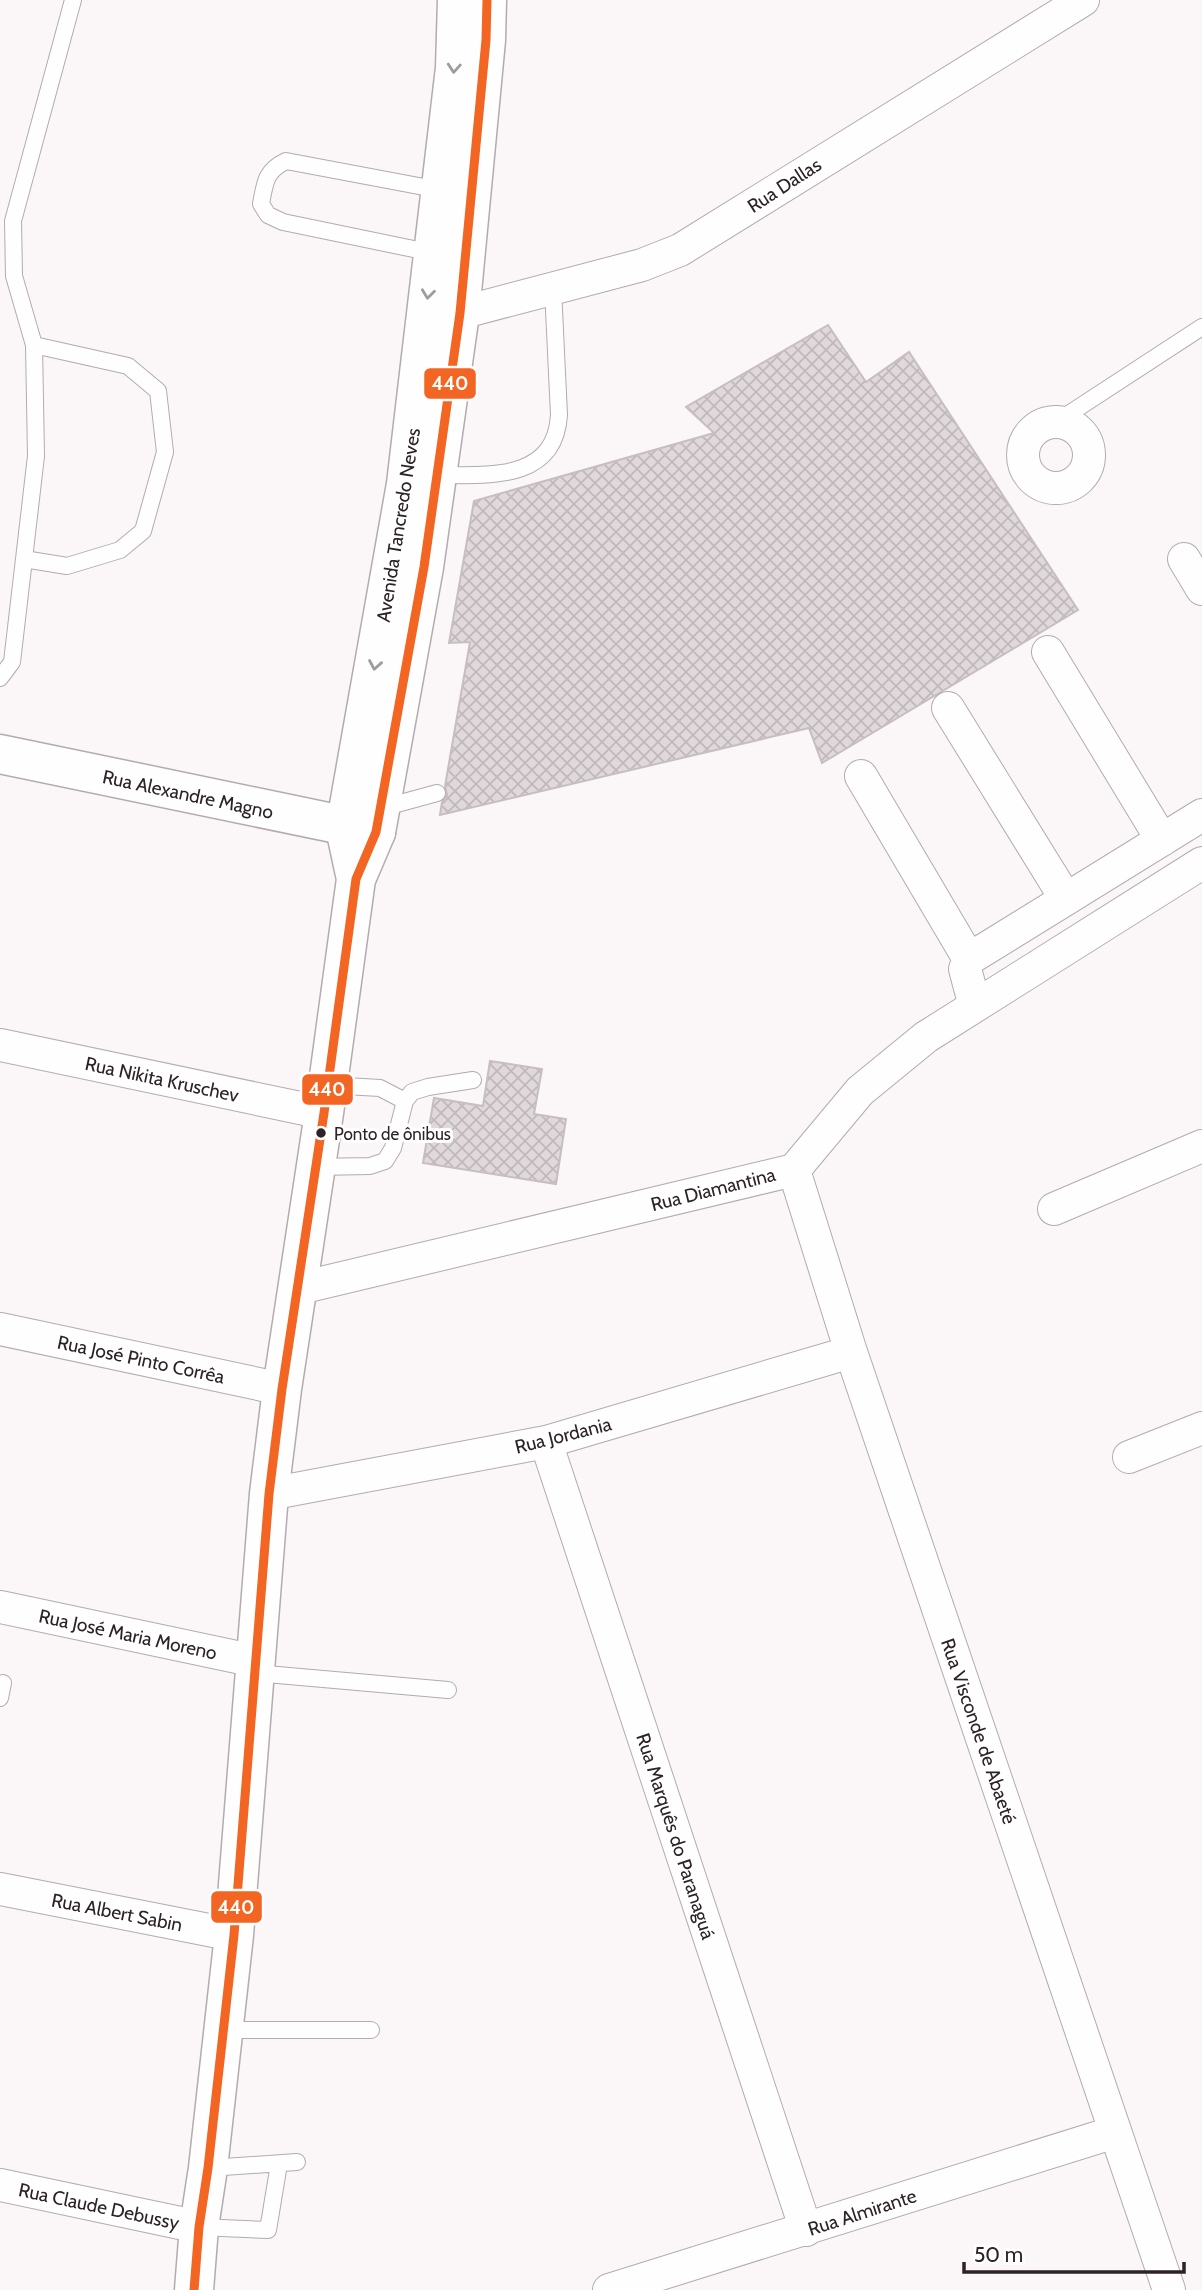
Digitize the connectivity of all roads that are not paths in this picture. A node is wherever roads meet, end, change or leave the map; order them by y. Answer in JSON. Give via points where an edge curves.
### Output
{"nodes":[{"id":1,"x":74,"y":0,"type":"edge"},
{"id":2,"x":457,"y":0,"type":"edge"},
{"id":3,"x":487,"y":0,"type":"edge"},
{"id":4,"x":1083,"y":0,"type":"edge"},
{"id":5,"x":440,"y":190,"type":"junction"},
{"id":6,"x":433,"y":253,"type":"junction"},
{"id":7,"x":553,"y":289,"type":"junction"},
{"id":8,"x":460,"y":313,"type":"junction"},
{"id":9,"x":1202,"y":327,"type":"edge"},
{"id":10,"x":34,"y":345,"type":"junction"},
{"id":11,"x":1059,"y":421,"type":"dead end"},
{"id":12,"x":437,"y":475,"type":"junction"},
{"id":13,"x":24,"y":559,"type":"junction"},
{"id":14,"x":1184,"y":559,"type":"dead end"},
{"id":15,"x":1202,"y":589,"type":"edge"},
{"id":16,"x":1048,"y":652,"type":"dead end"},
{"id":17,"x":0,"y":678,"type":"edge"},
{"id":18,"x":948,"y":708,"type":"dead end"},
{"id":19,"x":0,"y":754,"type":"edge"},
{"id":20,"x":861,"y":776,"type":"dead end"},
{"id":21,"x":437,"y":793,"type":"dead end"},
{"id":22,"x":1202,"y":815,"type":"edge"},
{"id":23,"x":367,"y":823,"type":"junction"},
{"id":24,"x":1162,"y":840,"type":"junction"},
{"id":25,"x":1202,"y":863,"type":"edge"},
{"id":26,"x":1066,"y":899,"type":"junction"},
{"id":27,"x":969,"y":959,"type":"junction"},
{"id":28,"x":975,"y":1006,"type":"junction"},
{"id":29,"x":0,"y":1045,"type":"edge"},
{"id":30,"x":473,"y":1080,"type":"dead end"},
{"id":31,"x":326,"y":1099,"type":"junction"},
{"id":32,"x":405,"y":1101,"type":"junction"},
{"id":33,"x":1202,"y":1146,"type":"edge"},
{"id":34,"x":316,"y":1167,"type":"junction"},
{"id":35,"x":794,"y":1170,"type":"junction"},
{"id":36,"x":1054,"y":1209,"type":"dead end"},
{"id":37,"x":296,"y":1289,"type":"junction"},
{"id":38,"x":0,"y":1328,"type":"edge"},
{"id":39,"x":851,"y":1352,"type":"junction"},
{"id":40,"x":282,"y":1389,"type":"junction"},
{"id":41,"x":1202,"y":1428,"type":"edge"},
{"id":42,"x":546,"y":1442,"type":"junction"},
{"id":43,"x":1129,"y":1457,"type":"dead end"},
{"id":44,"x":269,"y":1494,"type":"junction"},
{"id":45,"x":0,"y":1607,"type":"edge"},
{"id":46,"x":256,"y":1667,"type":"junction"},
{"id":47,"x":448,"y":1689,"type":"dead end"},
{"id":48,"x":0,"y":1889,"type":"edge"},
{"id":49,"x":233,"y":1935,"type":"junction"},
{"id":50,"x":223,"y":2030,"type":"junction"},
{"id":51,"x":371,"y":2030,"type":"dead end"},
{"id":52,"x":1115,"y":2132,"type":"junction"},
{"id":53,"x":297,"y":2162,"type":"dead end"},
{"id":54,"x":279,"y":2164,"type":"junction"},
{"id":55,"x":208,"y":2168,"type":"junction"},
{"id":56,"x":0,"y":2185,"type":"edge"},
{"id":57,"x":199,"y":2227,"type":"junction"},
{"id":58,"x":806,"y":2230,"type":"junction"},
{"id":59,"x":194,"y":2290,"type":"edge"},
{"id":60,"x":609,"y":2290,"type":"edge"},
{"id":61,"x":1169,"y":2290,"type":"edge"}],
"edges":[{"from":1,"to":10,"type":"lane","via":[[13,221],[13,276]]},
{"from":2,"to":5,"type":"main road","name":"Avenida Tancredo Neves","one_way":true,"via":[[455,68]]},
{"from":3,"to":8,"type":"main road","name":"Avenida Tancredo Neves"},
{"from":4,"to":7,"type":"street","name":"Rua Dallas","via":[[691,244],[642,265]]},
{"from":5,"to":6,"type":"main road","name":"Avenida Tancredo Neves"},
{"from":5,"to":6,"type":"lane","via":[[286,161],[274,167],[265,181],[261,204],[268,215],[283,222]]},
{"from":6,"to":23,"type":"main road","name":"Avenida Tancredo Neves","one_way":true},
{"from":7,"to":8,"type":"street","name":"Rua Dallas"},
{"from":7,"to":12,"type":"lane","via":[[559,415],[558,430],[544,456],[534,464],[497,475]]},
{"from":8,"to":12,"type":"main road","name":"Avenida Tancredo Neves"},
{"from":9,"to":11,"type":"lane"},
{"from":10,"to":13,"type":"lane","via":[[36,456]]},
{"from":10,"to":13,"type":"lane","via":[[128,366],[158,391],[166,452],[143,531],[120,550],[67,566]]},
{"from":12,"to":23,"type":"main road","name":"Avenida Tancredo Neves","via":[[422,580]]},
{"from":13,"to":17,"type":"lane","via":[[12,662]]},
{"from":14,"to":15,"type":"street"},
{"from":16,"to":24,"type":"street"},
{"from":18,"to":26,"type":"street"},
{"from":19,"to":23,"type":"main road","name":"Rua Alexandre Magno"},
{"from":20,"to":27,"type":"street"},
{"from":21,"to":23,"type":"lane"},
{"from":22,"to":24,"type":"street"},
{"from":23,"to":31,"type":"main road","name":"Avenida Tancredo Neves"},
{"from":24,"to":26,"type":"street"},
{"from":25,"to":28,"type":"street","name":"Rua Diamantina"},
{"from":26,"to":27,"type":"street"},
{"from":27,"to":28,"type":"street","via":[[966,980]]},
{"from":28,"to":35,"type":"street","name":"Rua Diamantina","via":[[926,1037],[860,1091]]},
{"from":29,"to":31,"type":"street","name":"Rua Nikita Kruschev"},
{"from":30,"to":32,"type":"lane","via":[[428,1087]]},
{"from":31,"to":32,"type":"lane","via":[[380,1088]]},
{"from":31,"to":34,"type":"main road","name":"Avenida Tancredo Neves"},
{"from":32,"to":34,"type":"lane","via":[[385,1161],[370,1166]]},
{"from":33,"to":36,"type":"street"},
{"from":34,"to":37,"type":"main road","name":"Avenida Tancredo Neves"},
{"from":35,"to":37,"type":"street","name":"Rua Diamantina"},
{"from":35,"to":39,"type":"street","name":"Rua Visconde de Abaeté"},
{"from":37,"to":40,"type":"main road","name":"Avenida Tancredo Neves"},
{"from":38,"to":40,"type":"street","name":"Rua José Pinto Corrêa"},
{"from":39,"to":42,"type":"street","name":"Rua Jordania"},
{"from":39,"to":52,"type":"street","name":"Rua Visconde de Abaeté"},
{"from":40,"to":44,"type":"main road","name":"Avenida Tancredo Neves"},
{"from":41,"to":43,"type":"street"},
{"from":42,"to":44,"type":"street","name":"Rua Jordania"},
{"from":42,"to":58,"type":"street","name":"Rua Marquês do Paranaguá"},
{"from":44,"to":46,"type":"main road","name":"Avenida Tancredo Neves"},
{"from":45,"to":46,"type":"street","name":"Rua José Maria Moreno"},
{"from":46,"to":47,"type":"lane"},
{"from":46,"to":49,"type":"main road","name":"Avenida Tancredo Neves"},
{"from":48,"to":49,"type":"street","name":"Rua Albert Sabin"},
{"from":49,"to":50,"type":"main road","name":"Avenida Tancredo Neves"},
{"from":50,"to":51,"type":"lane"},
{"from":50,"to":55,"type":"main road","name":"Avenida Tancredo Neves"},
{"from":52,"to":58,"type":"street","name":"Rua Almirante"},
{"from":52,"to":61,"type":"street","name":"Rua Visconde de Abaeté"},
{"from":53,"to":54,"type":"lane"},
{"from":54,"to":55,"type":"lane"},
{"from":54,"to":57,"type":"lane","via":[[268,2230]]},
{"from":55,"to":57,"type":"main road","name":"Avenida Tancredo Neves"},
{"from":56,"to":57,"type":"street","name":"Rua Claude Debussy"},
{"from":57,"to":59,"type":"main road","name":"Avenida Tancredo Neves"},
{"from":58,"to":60,"type":"street","name":"Rua Almirante"}]}
